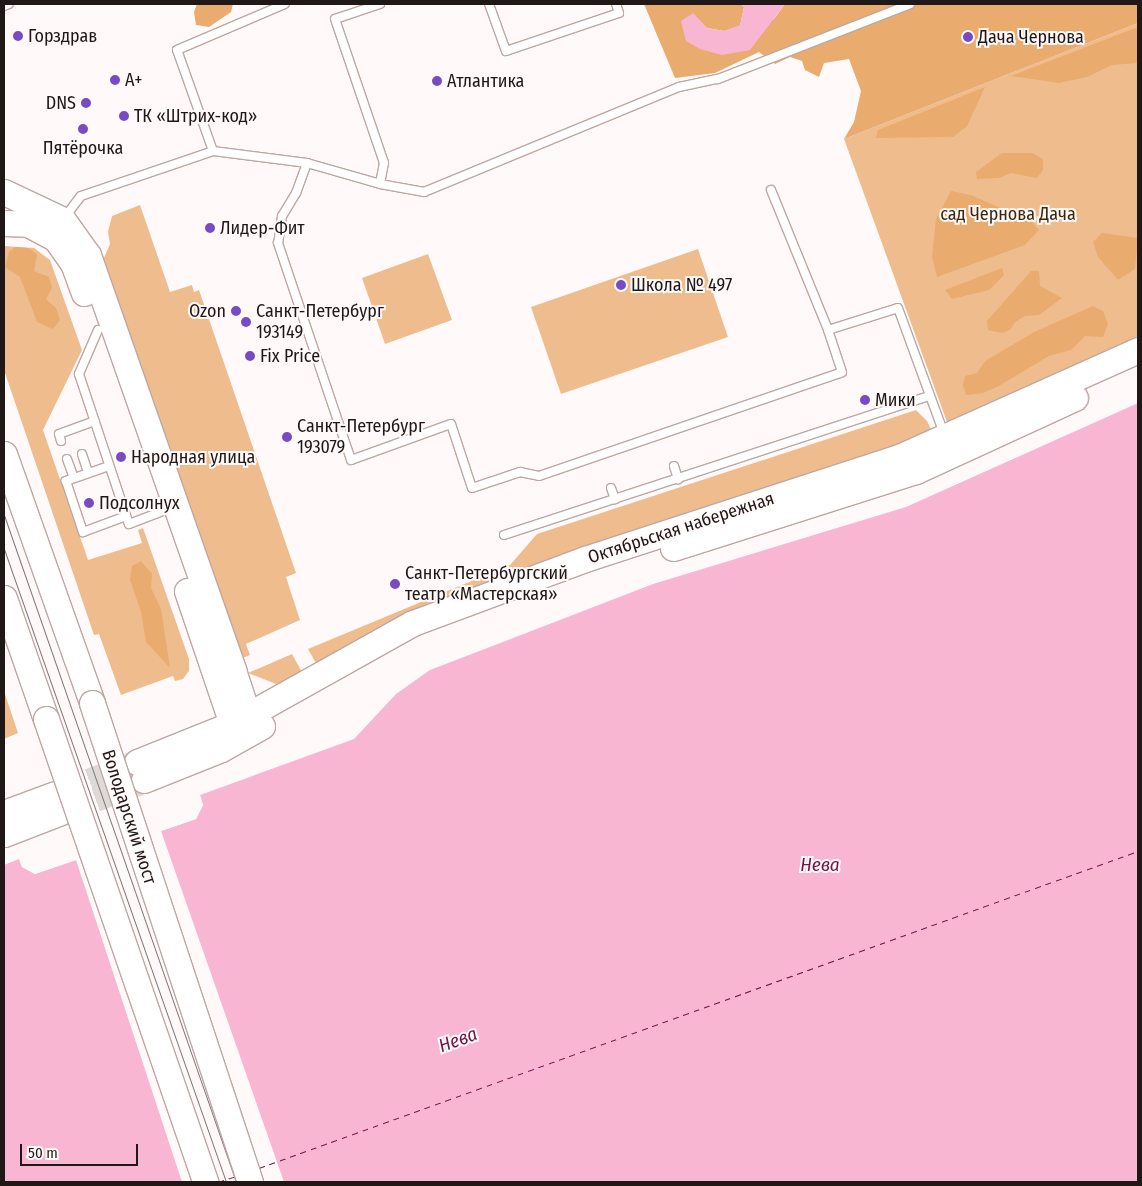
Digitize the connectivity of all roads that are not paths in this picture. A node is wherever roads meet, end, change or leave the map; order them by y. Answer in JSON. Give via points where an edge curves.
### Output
{"nodes":[{"id":1,"x":9,"y":4,"type":"edge"},
{"id":2,"x":285,"y":4,"type":"edge"},
{"id":3,"x":380,"y":4,"type":"edge"},
{"id":4,"x":489,"y":4,"type":"edge"},
{"id":5,"x":616,"y":4,"type":"edge"},
{"id":6,"x":910,"y":4,"type":"edge"},
{"id":7,"x":4,"y":6,"type":"edge"},
{"id":8,"x":213,"y":151,"type":"junction"},
{"id":9,"x":308,"y":163,"type":"junction"},
{"id":10,"x":380,"y":184,"type":"junction"},
{"id":11,"x":771,"y":190,"type":"dead end"},
{"id":12,"x":4,"y":192,"type":"edge"},
{"id":13,"x":63,"y":220,"type":"junction"},
{"id":14,"x":4,"y":223,"type":"edge"},
{"id":15,"x":98,"y":330,"type":"junction"},
{"id":16,"x":828,"y":330,"type":"junction"},
{"id":17,"x":1138,"y":350,"type":"edge"},
{"id":18,"x":1138,"y":368,"type":"edge"},
{"id":19,"x":930,"y":396,"type":"junction"},
{"id":20,"x":95,"y":421,"type":"junction"},
{"id":21,"x":662,"y":433,"type":"junction"},
{"id":22,"x":946,"y":438,"type":"junction"},
{"id":23,"x":61,"y":440,"type":"dead end"},
{"id":24,"x":666,"y":442,"type":"dead end"},
{"id":25,"x":4,"y":454,"type":"edge"},
{"id":26,"x":82,"y":454,"type":"dead end"},
{"id":27,"x":599,"y":455,"type":"junction"},
{"id":28,"x":67,"y":459,"type":"dead end"},
{"id":29,"x":602,"y":464,"type":"dead end"},
{"id":30,"x":110,"y":466,"type":"junction"},
{"id":31,"x":674,"y":466,"type":"dead end"},
{"id":32,"x":88,"y":473,"type":"junction"},
{"id":33,"x":74,"y":478,"type":"junction"},
{"id":34,"x":678,"y":478,"type":"junction"},
{"id":35,"x":611,"y":488,"type":"dead end"},
{"id":36,"x":614,"y":499,"type":"junction"},
{"id":37,"x":160,"y":512,"type":"junction"},
{"id":38,"x":126,"y":516,"type":"junction"},
{"id":39,"x":504,"y":535,"type":"dead end"},
{"id":40,"x":4,"y":598,"type":"edge"},
{"id":41,"x":243,"y":724,"type":"junction"},
{"id":42,"x":141,"y":771,"type":"tunnel mouth"},
{"id":43,"x":4,"y":813,"type":"edge"},
{"id":44,"x":4,"y":834,"type":"edge"},
{"id":45,"x":206,"y":1182,"type":"edge"},
{"id":46,"x":250,"y":1182,"type":"edge"}],
"edges":[{"from":1,"to":7,"type":"lane"},
{"from":2,"to":8,"type":"lane","via":[[177,50]]},
{"from":3,"to":10,"type":"lane","via":[[335,19],[384,163]]},
{"from":4,"to":5,"type":"lane","via":[[506,51],[619,13]]},
{"from":6,"to":10,"type":"lane","via":[[718,79],[674,89],[424,192]]},
{"from":8,"to":9,"type":"lane"},
{"from":8,"to":13,"type":"lane","via":[[80,196]]},
{"from":9,"to":10,"type":"lane"},
{"from":9,"to":27,"type":"lane","via":[[282,216],[278,243],[351,460],[451,424],[472,488],[520,472],[539,476]]},
{"from":11,"to":16,"type":"lane"},
{"from":12,"to":13,"type":"main road"},
{"from":13,"to":41,"type":"main road","via":[[88,255]]},
{"from":14,"to":15,"type":"main road","via":[[28,224],[56,239],[73,263]]},
{"from":15,"to":20,"type":"lane","via":[[79,374]]},
{"from":15,"to":37,"type":"main road"},
{"from":16,"to":19,"type":"lane","via":[[898,308]]},
{"from":16,"to":21,"type":"lane","via":[[842,372]]},
{"from":17,"to":22,"type":"main road","name":"Октябрьская набережная"},
{"from":18,"to":41,"type":"main road","name":"Октябрьская набережная","via":[[916,471],[595,573],[441,630]]},
{"from":19,"to":22,"type":"lane"},
{"from":19,"to":34,"type":"lane"},
{"from":20,"to":23,"type":"lane","via":[[74,432],[59,434]]},
{"from":20,"to":30,"type":"lane"},
{"from":21,"to":24,"type":"lane"},
{"from":21,"to":27,"type":"lane"},
{"from":22,"to":41,"type":"main road","name":"Октябрьская набережная","via":[[900,457],[585,559],[452,607],[384,637]]},
{"from":25,"to":46,"type":"main road","name":"Володарский мост","bridge":true,"via":[[92,703]]},
{"from":26,"to":32,"type":"lane"},
{"from":27,"to":29,"type":"lane"},
{"from":28,"to":33,"type":"lane"},
{"from":30,"to":32,"type":"lane"},
{"from":30,"to":38,"type":"lane"},
{"from":31,"to":34,"type":"lane"},
{"from":32,"to":33,"type":"lane"},
{"from":33,"to":38,"type":"lane","via":[[66,481],[83,532]]},
{"from":34,"to":36,"type":"lane"},
{"from":35,"to":36,"type":"lane"},
{"from":36,"to":39,"type":"lane"},
{"from":37,"to":38,"type":"lane","via":[[129,524]]},
{"from":37,"to":41,"type":"main road"},
{"from":40,"to":45,"type":"main road","bridge":true},
{"from":41,"to":42,"type":"main road","name":"Октябрьская набережная","via":[[221,749]]},
{"from":43,"to":44,"type":"main road","via":[[58,803]]}]}
